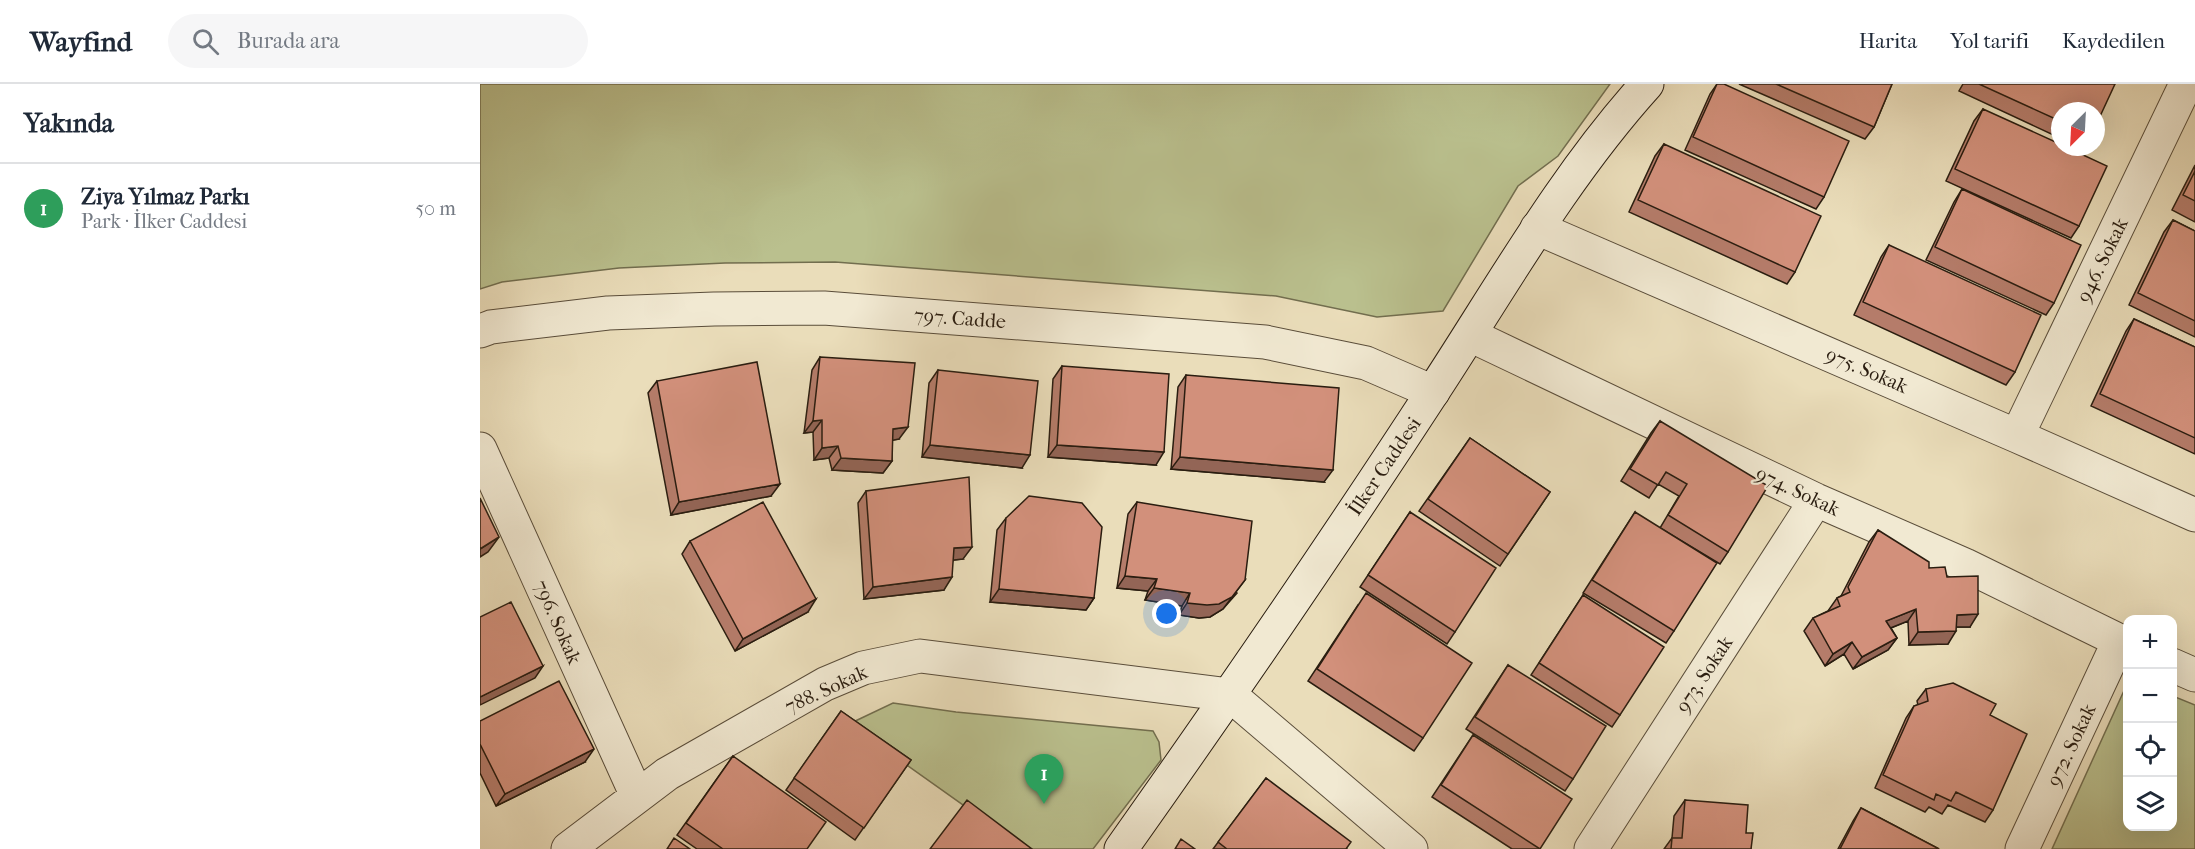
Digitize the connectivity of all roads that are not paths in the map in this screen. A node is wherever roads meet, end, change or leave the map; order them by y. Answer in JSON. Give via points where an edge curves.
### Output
{"nodes":[{"id":1,"x":1647,"y":84,"type":"edge"},
{"id":2,"x":2186,"y":84,"type":"edge"},
{"id":3,"x":1537,"y":228,"type":"junction"},
{"id":4,"x":480,"y":331,"type":"edge"},
{"id":5,"x":1470,"y":335,"type":"junction"},
{"id":6,"x":1433,"y":392,"type":"junction"},
{"id":7,"x":2017,"y":436,"type":"junction"},
{"id":8,"x":480,"y":449,"type":"edge"},
{"id":9,"x":1816,"y":500,"type":"junction"},
{"id":10,"x":2195,"y":515,"type":"edge"},
{"id":11,"x":2123,"y":643,"type":"edge"},
{"id":12,"x":2177,"y":667,"type":"edge"},
{"id":13,"x":2195,"y":675,"type":"edge"},
{"id":14,"x":1230,"y":695,"type":"junction"},
{"id":15,"x":637,"y":796,"type":"junction"},
{"id":16,"x":567,"y":849,"type":"edge"},
{"id":17,"x":1121,"y":849,"type":"edge"},
{"id":18,"x":1411,"y":849,"type":"edge"},
{"id":19,"x":1592,"y":849,"type":"edge"},
{"id":20,"x":2022,"y":849,"type":"edge"}],
"edges":[{"from":1,"to":3,"type":"street","name":"İlker Caddesi","via":[[1614,121]]},
{"from":2,"to":7,"type":"street","name":"946. Sokak"},
{"from":3,"to":5,"type":"street","name":"İlker Caddesi"},
{"from":3,"to":7,"type":"street","name":"975. Sokak"},
{"from":4,"to":6,"type":"street","name":"797. Cadde","via":[[608,313],[824,308],[1265,342],[1366,363]]},
{"from":5,"to":6,"type":"street","name":"İlker Caddesi"},
{"from":5,"to":9,"type":"street","name":"974. Sokak"},
{"from":6,"to":14,"type":"street","name":"İlker Caddesi"},
{"from":7,"to":10,"type":"street","name":"975. Sokak"},
{"from":8,"to":15,"type":"street","name":"796. Sokak"},
{"from":9,"to":11,"type":"street","name":"974. Sokak","via":[[1965,565]]},
{"from":9,"to":19,"type":"street","name":"973. Sokak"},
{"from":11,"to":20,"type":"street","name":"972. Sokak"},
{"from":12,"to":13,"type":"street"},
{"from":14,"to":15,"type":"street","name":"788. Sokak","via":[[920,656],[863,668],[825,684],[667,774]]},
{"from":14,"to":17,"type":"street","name":"İlker Caddesi"},
{"from":14,"to":18,"type":"street"},
{"from":15,"to":16,"type":"street","name":"788. Sokak"}]}
